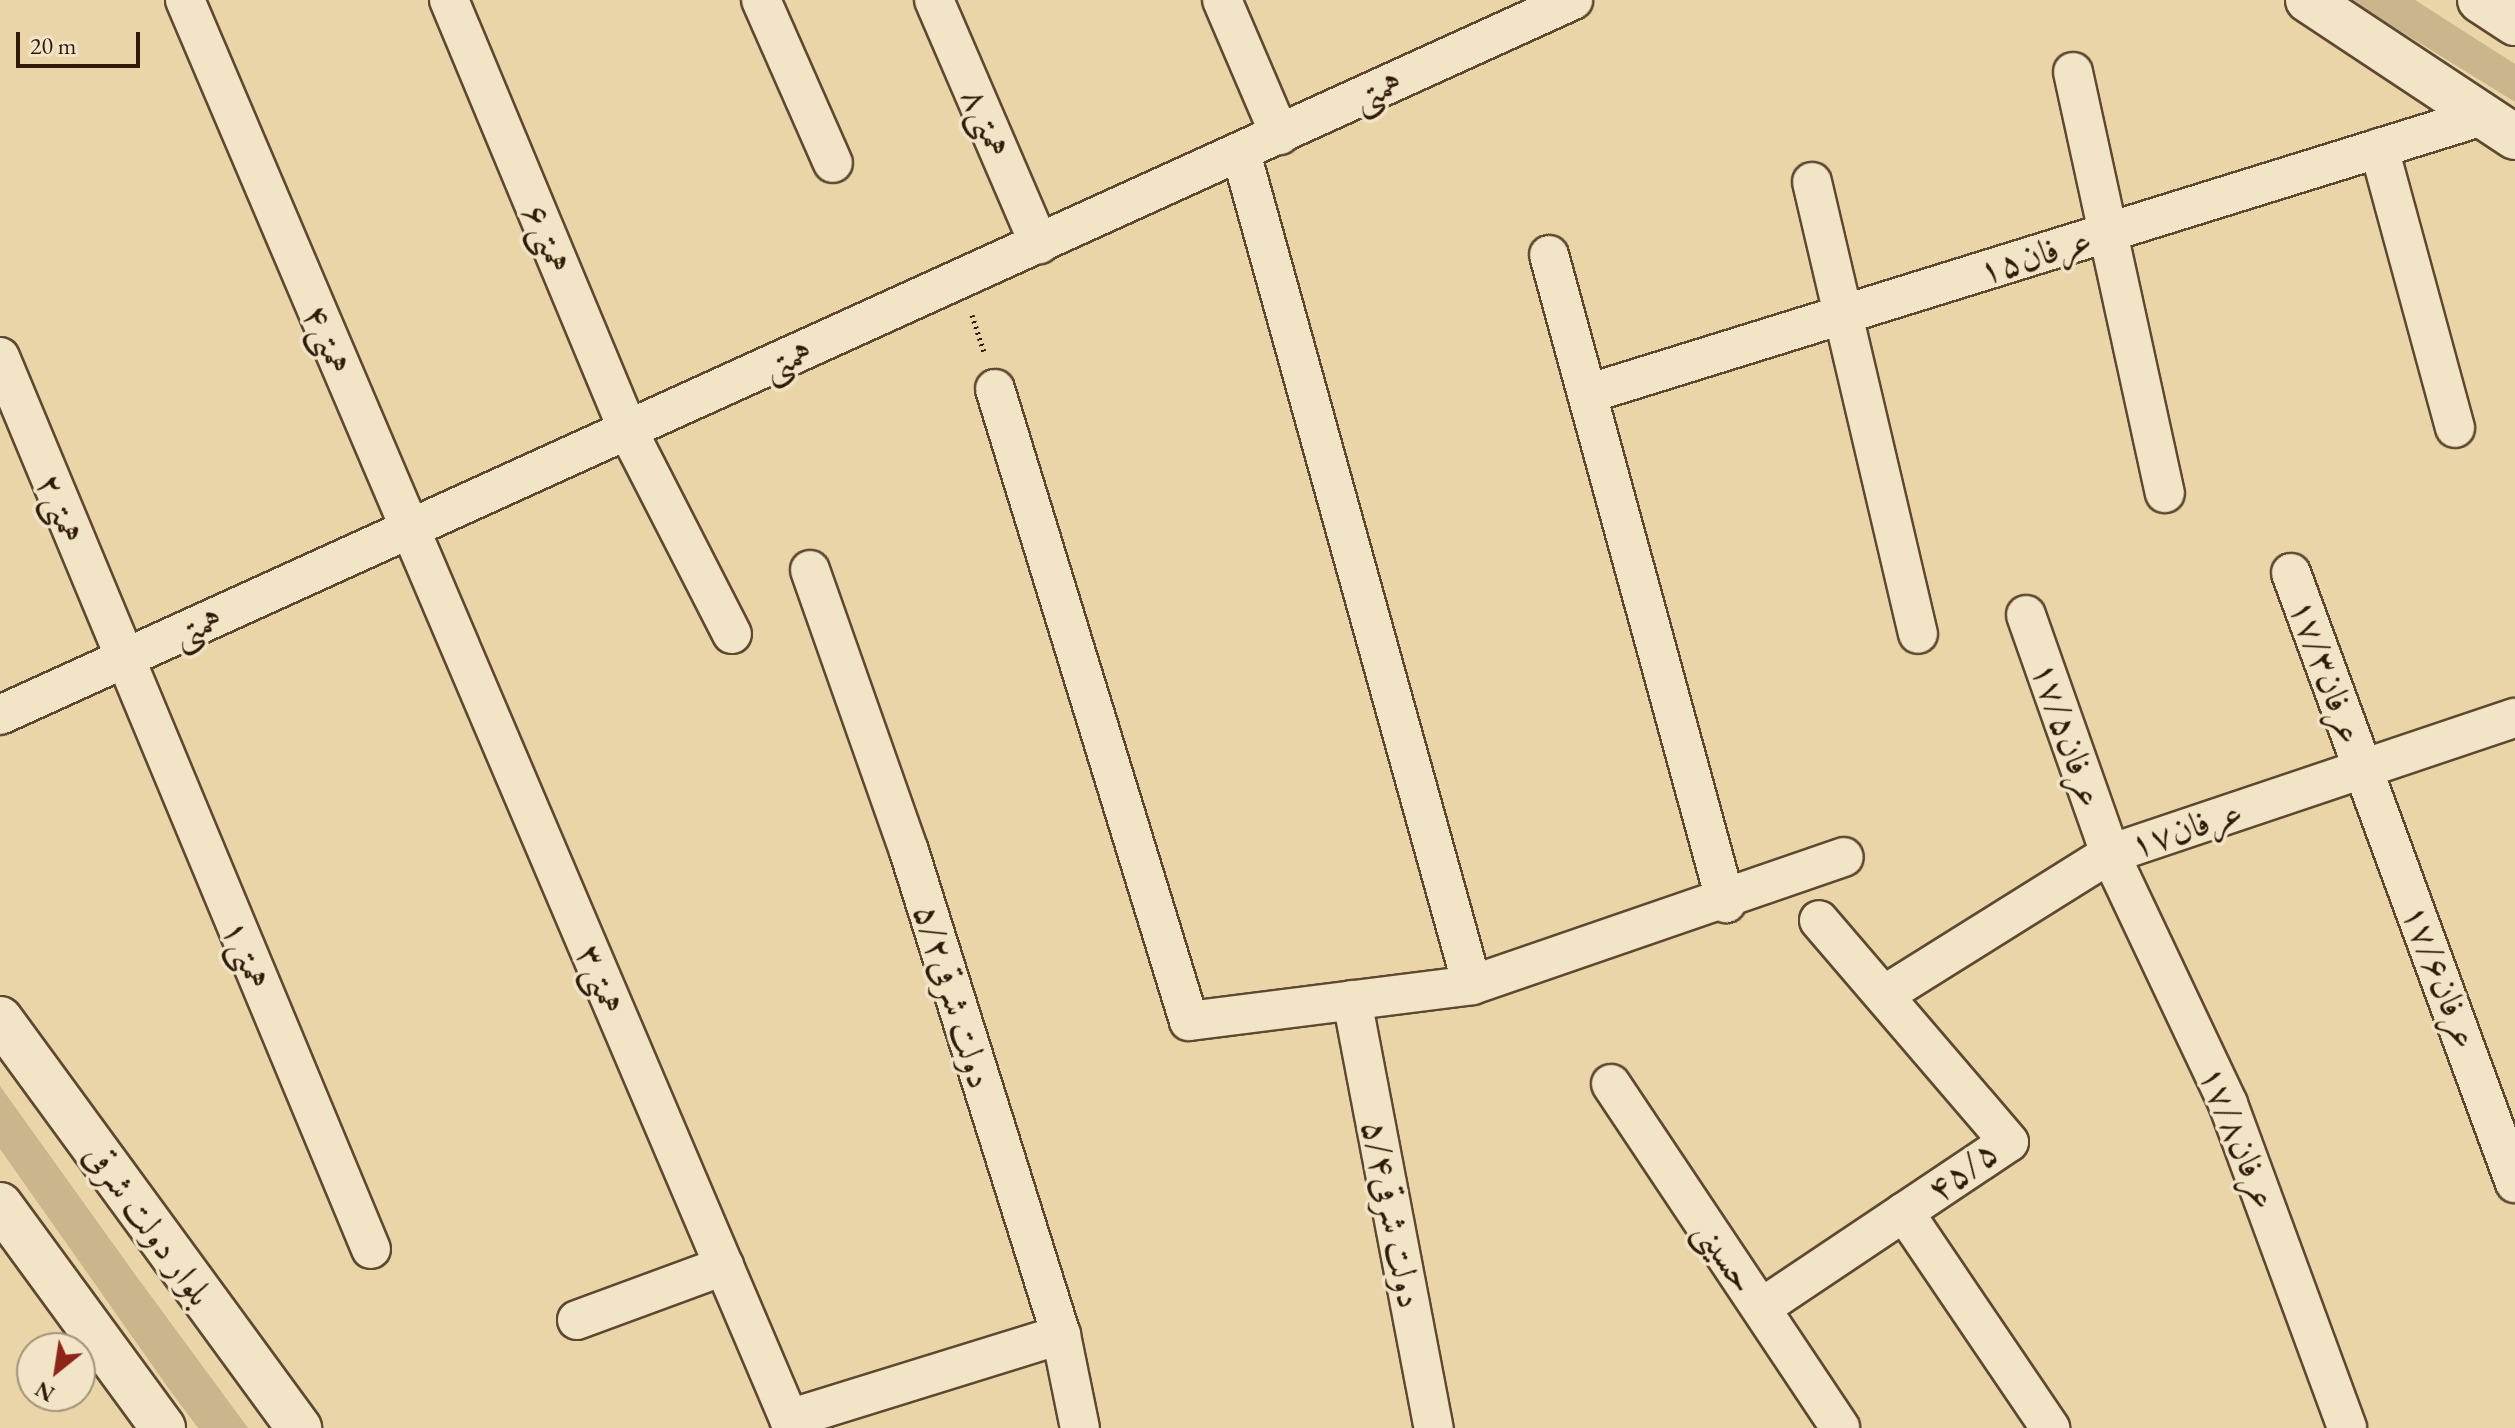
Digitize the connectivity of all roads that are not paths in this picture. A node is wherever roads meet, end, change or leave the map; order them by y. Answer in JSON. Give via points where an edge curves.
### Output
{"nodes":[{"id":1,"x":185,"y":0,"type":"edge"},
{"id":2,"x":449,"y":0,"type":"edge"},
{"id":3,"x":761,"y":0,"type":"edge"},
{"id":4,"x":934,"y":0,"type":"edge"},
{"id":5,"x":1222,"y":0,"type":"edge"},
{"id":6,"x":1573,"y":0,"type":"edge"},
{"id":7,"x":2308,"y":0,"type":"edge"},
{"id":8,"x":2480,"y":0,"type":"edge"},
{"id":9,"x":2515,"y":23,"type":"edge"},
{"id":10,"x":2073,"y":72,"type":"dead end"},
{"id":11,"x":2499,"y":126,"type":"edge"},
{"id":12,"x":1280,"y":135,"type":"junction"},
{"id":13,"x":2379,"y":148,"type":"junction"},
{"id":14,"x":1241,"y":153,"type":"junction"},
{"id":15,"x":833,"y":163,"type":"dead end"},
{"id":16,"x":1812,"y":182,"type":"dead end"},
{"id":17,"x":2108,"y":232,"type":"junction"},
{"id":18,"x":1039,"y":244,"type":"junction"},
{"id":19,"x":1549,"y":255,"type":"dead end"},
{"id":20,"x":1843,"y":315,"type":"junction"},
{"id":21,"x":0,"y":357,"type":"edge"},
{"id":22,"x":995,"y":389,"type":"road end"},
{"id":23,"x":1587,"y":394,"type":"junction"},
{"id":24,"x":2455,"y":428,"type":"dead end"},
{"id":25,"x":628,"y":431,"type":"junction"},
{"id":26,"x":2165,"y":493,"type":"dead end"},
{"id":27,"x":409,"y":530,"type":"junction"},
{"id":28,"x":810,"y":570,"type":"dead end"},
{"id":29,"x":2291,"y":573,"type":"dead end"},
{"id":30,"x":2026,"y":615,"type":"dead end"},
{"id":31,"x":732,"y":634,"type":"dead end"},
{"id":32,"x":1918,"y":634,"type":"dead end"},
{"id":33,"x":123,"y":659,"type":"junction"},
{"id":34,"x":0,"y":715,"type":"edge"},
{"id":35,"x":2515,"y":718,"type":"edge"},
{"id":36,"x":2364,"y":769,"type":"junction"},
{"id":37,"x":2110,"y":854,"type":"junction"},
{"id":38,"x":1844,"y":857,"type":"dead end"},
{"id":39,"x":1726,"y":903,"type":"junction"},
{"id":40,"x":1819,"y":920,"type":"dead end"},
{"id":41,"x":1472,"y":985,"type":"junction"},
{"id":42,"x":1884,"y":995,"type":"junction"},
{"id":43,"x":1352,"y":1000,"type":"junction"},
{"id":44,"x":0,"y":1019,"type":"edge"},
{"id":45,"x":1611,"y":1084,"type":"dead end"},
{"id":46,"x":2515,"y":1183,"type":"edge"},
{"id":47,"x":0,"y":1205,"type":"edge"},
{"id":48,"x":1904,"y":1212,"type":"junction"},
{"id":49,"x":371,"y":1249,"type":"dead end"},
{"id":50,"x":724,"y":1266,"type":"junction"},
{"id":51,"x":1761,"y":1308,"type":"junction"},
{"id":52,"x":577,"y":1320,"type":"dead end"},
{"id":53,"x":1061,"y":1335,"type":"junction"},
{"id":54,"x":791,"y":1423,"type":"edge"},
{"id":55,"x":163,"y":1428,"type":"edge"},
{"id":56,"x":299,"y":1428,"type":"edge"},
{"id":57,"x":1080,"y":1428,"type":"edge"},
{"id":58,"x":1434,"y":1428,"type":"edge"},
{"id":59,"x":1840,"y":1428,"type":"edge"},
{"id":60,"x":2050,"y":1428,"type":"edge"},
{"id":61,"x":2347,"y":1428,"type":"edge"}],
"edges":[{"from":1,"to":27,"type":"street","name":"۴همتی"},
{"from":2,"to":25,"type":"street","name":"۶همتی"},
{"from":3,"to":15,"type":"street"},
{"from":4,"to":18,"type":"street","name":"همتی۸"},
{"from":5,"to":12,"type":"street"},
{"from":6,"to":12,"type":"street","name":"همتی"},
{"from":7,"to":11,"type":"main road"},
{"from":8,"to":9,"type":"main road"},
{"from":10,"to":17,"type":"street"},
{"from":11,"to":13,"type":"street","name":"۱۵عرفان"},
{"from":12,"to":14,"type":"street","name":"همتی"},
{"from":13,"to":17,"type":"street","name":"۱۵عرفان"},
{"from":13,"to":24,"type":"street"},
{"from":14,"to":18,"type":"street","name":"همتی"},
{"from":14,"to":41,"type":"street"},
{"from":16,"to":20,"type":"street"},
{"from":17,"to":20,"type":"street","name":"۱۵عرفان"},
{"from":17,"to":26,"type":"street"},
{"from":18,"to":25,"type":"street","name":"همتی"},
{"from":19,"to":23,"type":"street"},
{"from":20,"to":23,"type":"street","name":"۱۵عرفان"},
{"from":20,"to":32,"type":"street"},
{"from":21,"to":33,"type":"street","name":"۲همتی"},
{"from":22,"to":43,"type":"street","via":[[1189,1021]]},
{"from":23,"to":39,"type":"street"},
{"from":25,"to":27,"type":"street","name":"همتی"},
{"from":25,"to":31,"type":"street","name":"۶همتی"},
{"from":27,"to":33,"type":"street","name":"همتی"},
{"from":27,"to":50,"type":"street","name":"۳همتی"},
{"from":28,"to":53,"type":"street","name":"۵/۲دولت شرقی","via":[[909,851]]},
{"from":29,"to":36,"type":"street","name":"۱۷/۳عرفان"},
{"from":30,"to":37,"type":"street","name":"۱۷/۵عرفان"},
{"from":33,"to":34,"type":"street","name":"همتی"},
{"from":33,"to":49,"type":"street","name":"۱همتی"},
{"from":35,"to":36,"type":"street","name":"۱۷عرفان"},
{"from":36,"to":37,"type":"street","name":"۱۷عرفان"},
{"from":36,"to":46,"type":"street","name":"۱۷/۶عرفان"},
{"from":37,"to":42,"type":"street","name":"۱۷عرفان"},
{"from":37,"to":61,"type":"street","name":"۱۷/۸عرفان","via":[[2228,1104]]},
{"from":38,"to":39,"type":"street"},
{"from":39,"to":41,"type":"street"},
{"from":40,"to":42,"type":"street","name":"۴۵/۵"},
{"from":41,"to":43,"type":"street"},
{"from":42,"to":48,"type":"street","name":"۴۵/۵","via":[[2009,1142]]},
{"from":43,"to":58,"type":"street","name":"۵/۴دولت شرقی"},
{"from":44,"to":56,"type":"main road","name":"بلوار دولت شرقی"},
{"from":45,"to":51,"type":"street","name":"حسینی"},
{"from":47,"to":55,"type":"main road"},
{"from":48,"to":51,"type":"street","name":"۴۵/۵"},
{"from":48,"to":60,"type":"street"},
{"from":50,"to":52,"type":"street"},
{"from":50,"to":54,"type":"street","name":"۳همتی"},
{"from":51,"to":59,"type":"street","name":"حسینی"},
{"from":53,"to":54,"type":"street"},
{"from":53,"to":57,"type":"street","name":"۵/۲دولت شرقی"}]}
